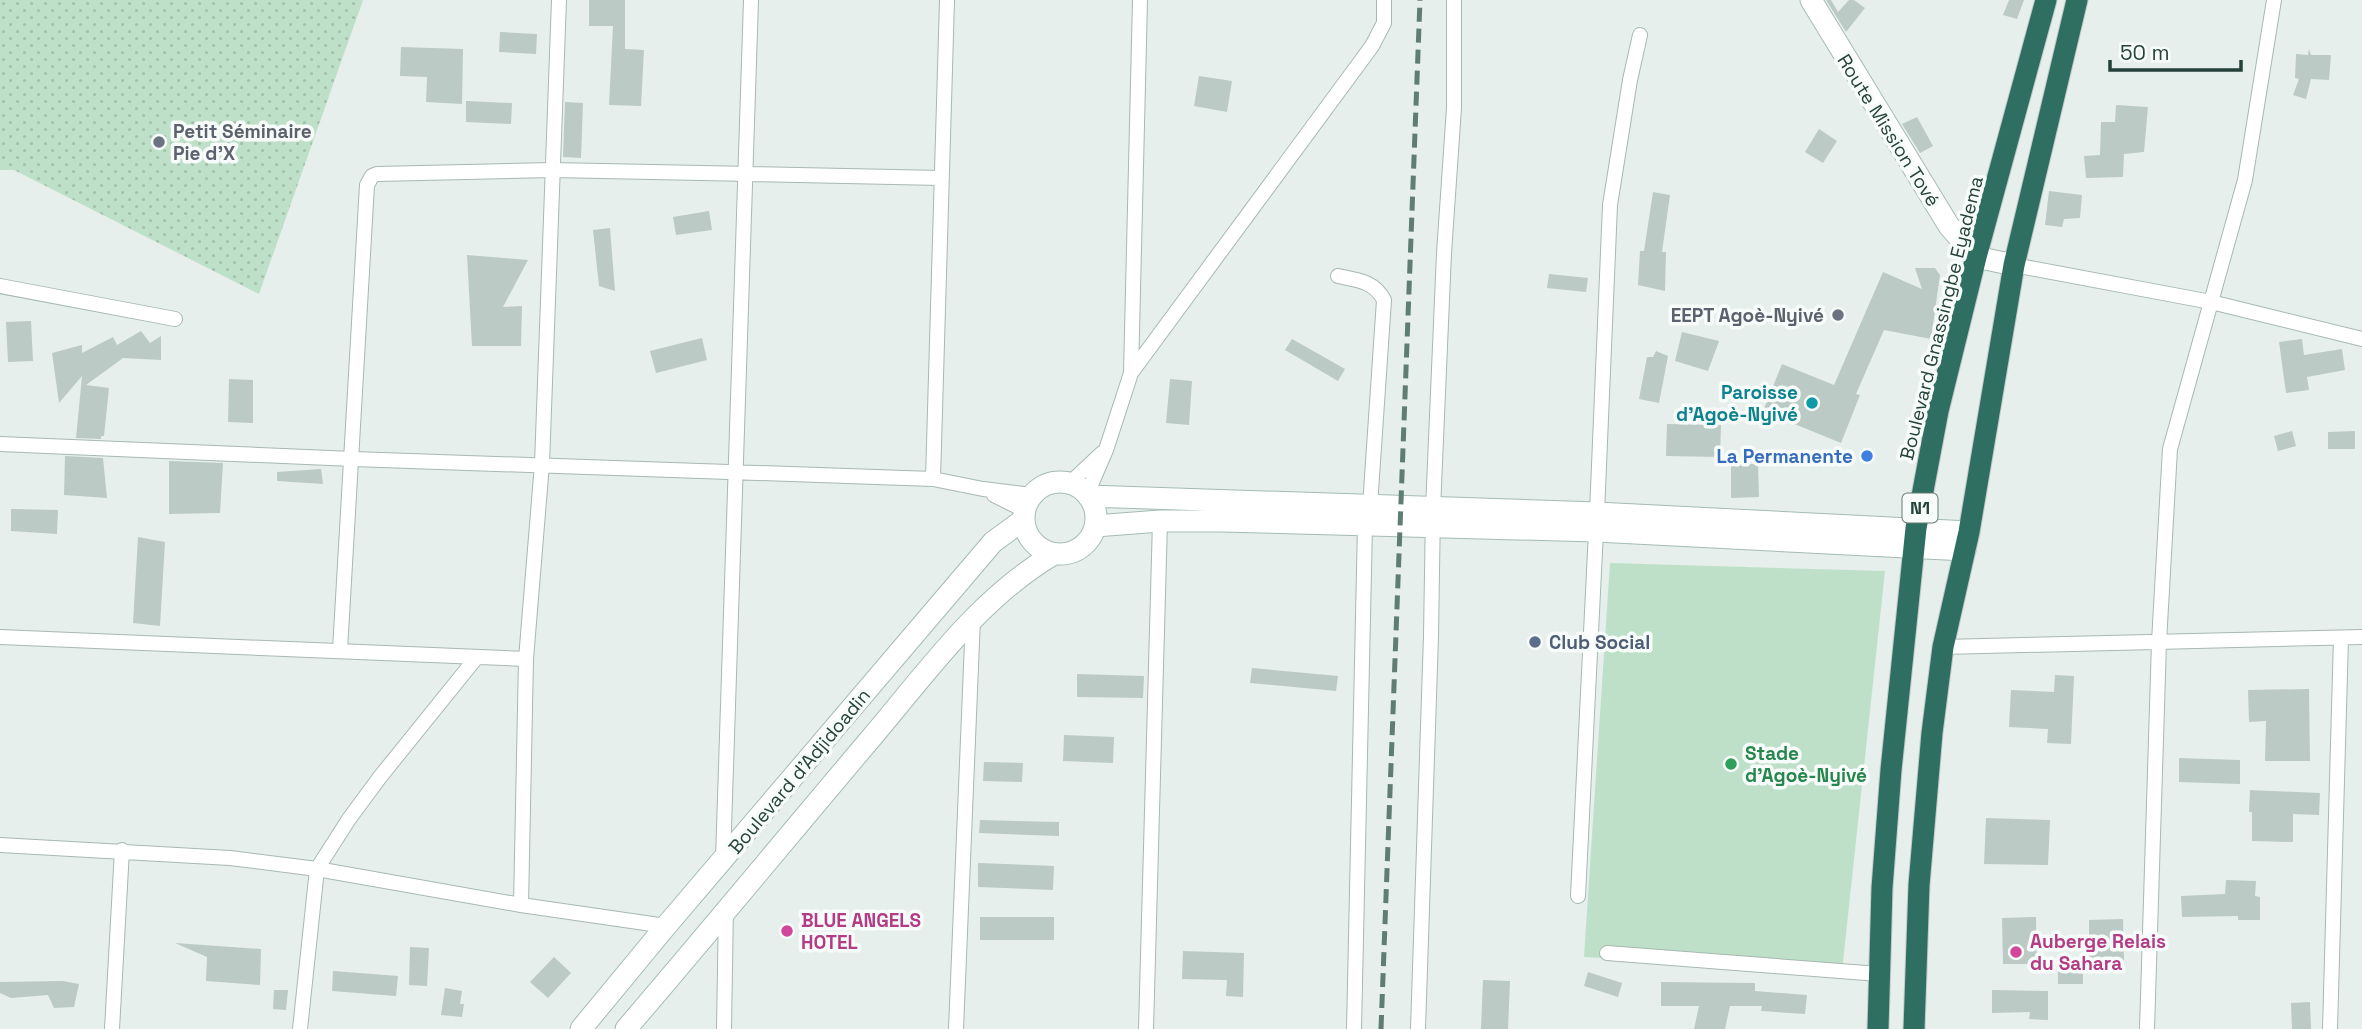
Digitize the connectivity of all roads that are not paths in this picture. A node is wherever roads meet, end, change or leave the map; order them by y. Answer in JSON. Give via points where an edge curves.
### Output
{"nodes":[{"id":1,"x":559,"y":0,"type":"edge"},
{"id":2,"x":751,"y":0,"type":"edge"},
{"id":3,"x":947,"y":0,"type":"edge"},
{"id":4,"x":1140,"y":0,"type":"edge"},
{"id":5,"x":1384,"y":0,"type":"edge"},
{"id":6,"x":1454,"y":0,"type":"edge"},
{"id":7,"x":1811,"y":0,"type":"edge"},
{"id":8,"x":2046,"y":0,"type":"edge"},
{"id":9,"x":2077,"y":0,"type":"edge"},
{"id":10,"x":2274,"y":0,"type":"edge"},
{"id":11,"x":1640,"y":35,"type":"dead end"},
{"id":12,"x":552,"y":170,"type":"junction"},
{"id":13,"x":745,"y":174,"type":"junction"},
{"id":14,"x":940,"y":178,"type":"junction"},
{"id":15,"x":1976,"y":257,"type":"junction"},
{"id":16,"x":2014,"y":265,"type":"junction"},
{"id":17,"x":1338,"y":276,"type":"dead end"},
{"id":18,"x":0,"y":286,"type":"edge"},
{"id":19,"x":2211,"y":302,"type":"junction"},
{"id":20,"x":175,"y":319,"type":"dead end"},
{"id":21,"x":2362,"y":339,"type":"edge"},
{"id":22,"x":1130,"y":373,"type":"junction"},
{"id":23,"x":0,"y":444,"type":"edge"},
{"id":24,"x":1106,"y":450,"type":"junction"},
{"id":25,"x":353,"y":459,"type":"junction"},
{"id":26,"x":542,"y":464,"type":"junction"},
{"id":27,"x":734,"y":471,"type":"junction"},
{"id":28,"x":933,"y":479,"type":"junction"},
{"id":29,"x":1082,"y":491,"type":"junction"},
{"id":30,"x":1026,"y":508,"type":"junction"},
{"id":31,"x":1368,"y":515,"type":"junction"},
{"id":32,"x":1433,"y":518,"type":"junction"},
{"id":33,"x":1160,"y":521,"type":"junction"},
{"id":34,"x":1596,"y":522,"type":"junction"},
{"id":35,"x":1095,"y":526,"type":"junction"},
{"id":36,"x":1915,"y":538,"type":"junction"},
{"id":37,"x":1967,"y":541,"type":"junction"},
{"id":38,"x":1054,"y":554,"type":"junction"},
{"id":39,"x":974,"y":617,"type":"junction"},
{"id":40,"x":0,"y":637,"type":"edge"},
{"id":41,"x":2362,"y":637,"type":"edge"},
{"id":42,"x":2341,"y":638,"type":"junction"},
{"id":43,"x":2159,"y":642,"type":"junction"},
{"id":44,"x":1943,"y":648,"type":"junction"},
{"id":45,"x":340,"y":650,"type":"junction"},
{"id":46,"x":476,"y":658,"type":"junction"},
{"id":47,"x":526,"y":659,"type":"junction"},
{"id":48,"x":0,"y":845,"type":"edge"},
{"id":49,"x":122,"y":850,"type":"junction"},
{"id":50,"x":723,"y":861,"type":"junction"},
{"id":51,"x":317,"y":869,"type":"junction"},
{"id":52,"x":1578,"y":896,"type":"dead end"},
{"id":53,"x":521,"y":905,"type":"junction"},
{"id":54,"x":726,"y":908,"type":"junction"},
{"id":55,"x":666,"y":926,"type":"junction"},
{"id":56,"x":1607,"y":953,"type":"dead end"},
{"id":57,"x":1879,"y":974,"type":"junction"},
{"id":58,"x":112,"y":1029,"type":"edge"},
{"id":59,"x":300,"y":1029,"type":"edge"},
{"id":60,"x":581,"y":1029,"type":"edge"},
{"id":61,"x":626,"y":1029,"type":"edge"},
{"id":62,"x":724,"y":1029,"type":"edge"},
{"id":63,"x":956,"y":1029,"type":"edge"},
{"id":64,"x":1146,"y":1029,"type":"edge"},
{"id":65,"x":1354,"y":1029,"type":"edge"},
{"id":66,"x":1418,"y":1029,"type":"edge"},
{"id":67,"x":1878,"y":1029,"type":"edge"},
{"id":68,"x":1914,"y":1029,"type":"edge"},
{"id":69,"x":2147,"y":1029,"type":"edge"},
{"id":70,"x":2330,"y":1029,"type":"edge"}],
"edges":[{"from":1,"to":12,"type":"street"},
{"from":2,"to":13,"type":"street"},
{"from":3,"to":14,"type":"street"},
{"from":4,"to":22,"type":"street"},
{"from":5,"to":22,"type":"street","via":[[1384,23],[1372,46]]},
{"from":6,"to":32,"type":"street","via":[[1454,108]]},
{"from":7,"to":15,"type":"main road","name":"Route Mission Tové","via":[[1949,226]]},
{"from":8,"to":15,"type":"highway","name":"Boulevard Gnassingbe Eyadema","number":"N1"},
{"from":9,"to":16,"type":"highway"},
{"from":10,"to":19,"type":"street","via":[[2245,180]]},
{"from":11,"to":34,"type":"street","via":[[1610,205]]},
{"from":12,"to":13,"type":"street"},
{"from":12,"to":25,"type":"street","via":[[377,174],[369,181]]},
{"from":12,"to":26,"type":"street"},
{"from":13,"to":14,"type":"street"},
{"from":13,"to":27,"type":"street"},
{"from":14,"to":28,"type":"street"},
{"from":15,"to":16,"type":"main road"},
{"from":15,"to":36,"type":"highway","name":"Boulevard Gnassingbe Eyadema","number":"N1","via":[[1938,411]]},
{"from":16,"to":19,"type":"street"},
{"from":16,"to":37,"type":"highway"},
{"from":17,"to":31,"type":"street","via":[[1364,281],[1378,289],[1384,300]]},
{"from":18,"to":20,"type":"street"},
{"from":19,"to":21,"type":"street"},
{"from":19,"to":43,"type":"street","via":[[2170,449]]},
{"from":22,"to":24,"type":"street"},
{"from":23,"to":25,"type":"street"},
{"from":24,"to":29,"type":"street"},
{"from":24,"to":29,"type":"street"},
{"from":25,"to":26,"type":"street"},
{"from":25,"to":45,"type":"street"},
{"from":26,"to":27,"type":"street"},
{"from":26,"to":47,"type":"street"},
{"from":27,"to":28,"type":"street"},
{"from":27,"to":50,"type":"street"},
{"from":28,"to":30,"type":"street","via":[[984,489]]},
{"from":29,"to":30,"type":"main road","via":[[1055,482]]},
{"from":29,"to":31,"type":"main road"},
{"from":29,"to":35,"type":"main road","via":[[1095,510]]},
{"from":30,"to":38,"type":"main road","via":[[1026,530],[1037,546]]},
{"from":30,"to":50,"type":"main road","name":"Boulevard d'Adjidoadin"},
{"from":31,"to":32,"type":"main road"},
{"from":31,"to":33,"type":"main road"},
{"from":31,"to":65,"type":"street"},
{"from":32,"to":34,"type":"main road"},
{"from":32,"to":66,"type":"street"},
{"from":33,"to":35,"type":"main road"},
{"from":33,"to":64,"type":"street"},
{"from":34,"to":36,"type":"main road"},
{"from":34,"to":52,"type":"street"},
{"from":35,"to":38,"type":"main road","via":[[1087,542],[1072,552]]},
{"from":36,"to":37,"type":"main road"},
{"from":36,"to":57,"type":"highway","name":"Boulevard Gnassingbe Eyadema","number":"N1","via":[[1891,770]]},
{"from":37,"to":44,"type":"highway"},
{"from":38,"to":39,"type":"main road","name":"Boulevard d'Adjidoadin","via":[[1027,570]]},
{"from":39,"to":54,"type":"main road","name":"Boulevard d'Adjidoadin"},
{"from":39,"to":63,"type":"street"},
{"from":40,"to":45,"type":"street"},
{"from":41,"to":42,"type":"street"},
{"from":42,"to":43,"type":"street"},
{"from":42,"to":70,"type":"street"},
{"from":43,"to":44,"type":"street"},
{"from":43,"to":69,"type":"street"},
{"from":44,"to":68,"type":"highway","via":[[1919,885]]},
{"from":45,"to":46,"type":"street"},
{"from":46,"to":47,"type":"street"},
{"from":46,"to":51,"type":"street","via":[[380,777]]},
{"from":47,"to":53,"type":"street"},
{"from":48,"to":49,"type":"street"},
{"from":49,"to":51,"type":"street"},
{"from":49,"to":58,"type":"street"},
{"from":50,"to":55,"type":"main road","name":"Boulevard d'Adjidoadin"},
{"from":51,"to":53,"type":"street"},
{"from":51,"to":59,"type":"street"},
{"from":53,"to":55,"type":"street"},
{"from":54,"to":61,"type":"main road","name":"Boulevard d'Adjidoadin"},
{"from":54,"to":62,"type":"street"},
{"from":55,"to":60,"type":"main road","name":"Boulevard d'Adjidoadin"},
{"from":56,"to":57,"type":"street"},
{"from":57,"to":67,"type":"highway","name":"Boulevard Gnassingbe Eyadema","number":"N1"}]}
